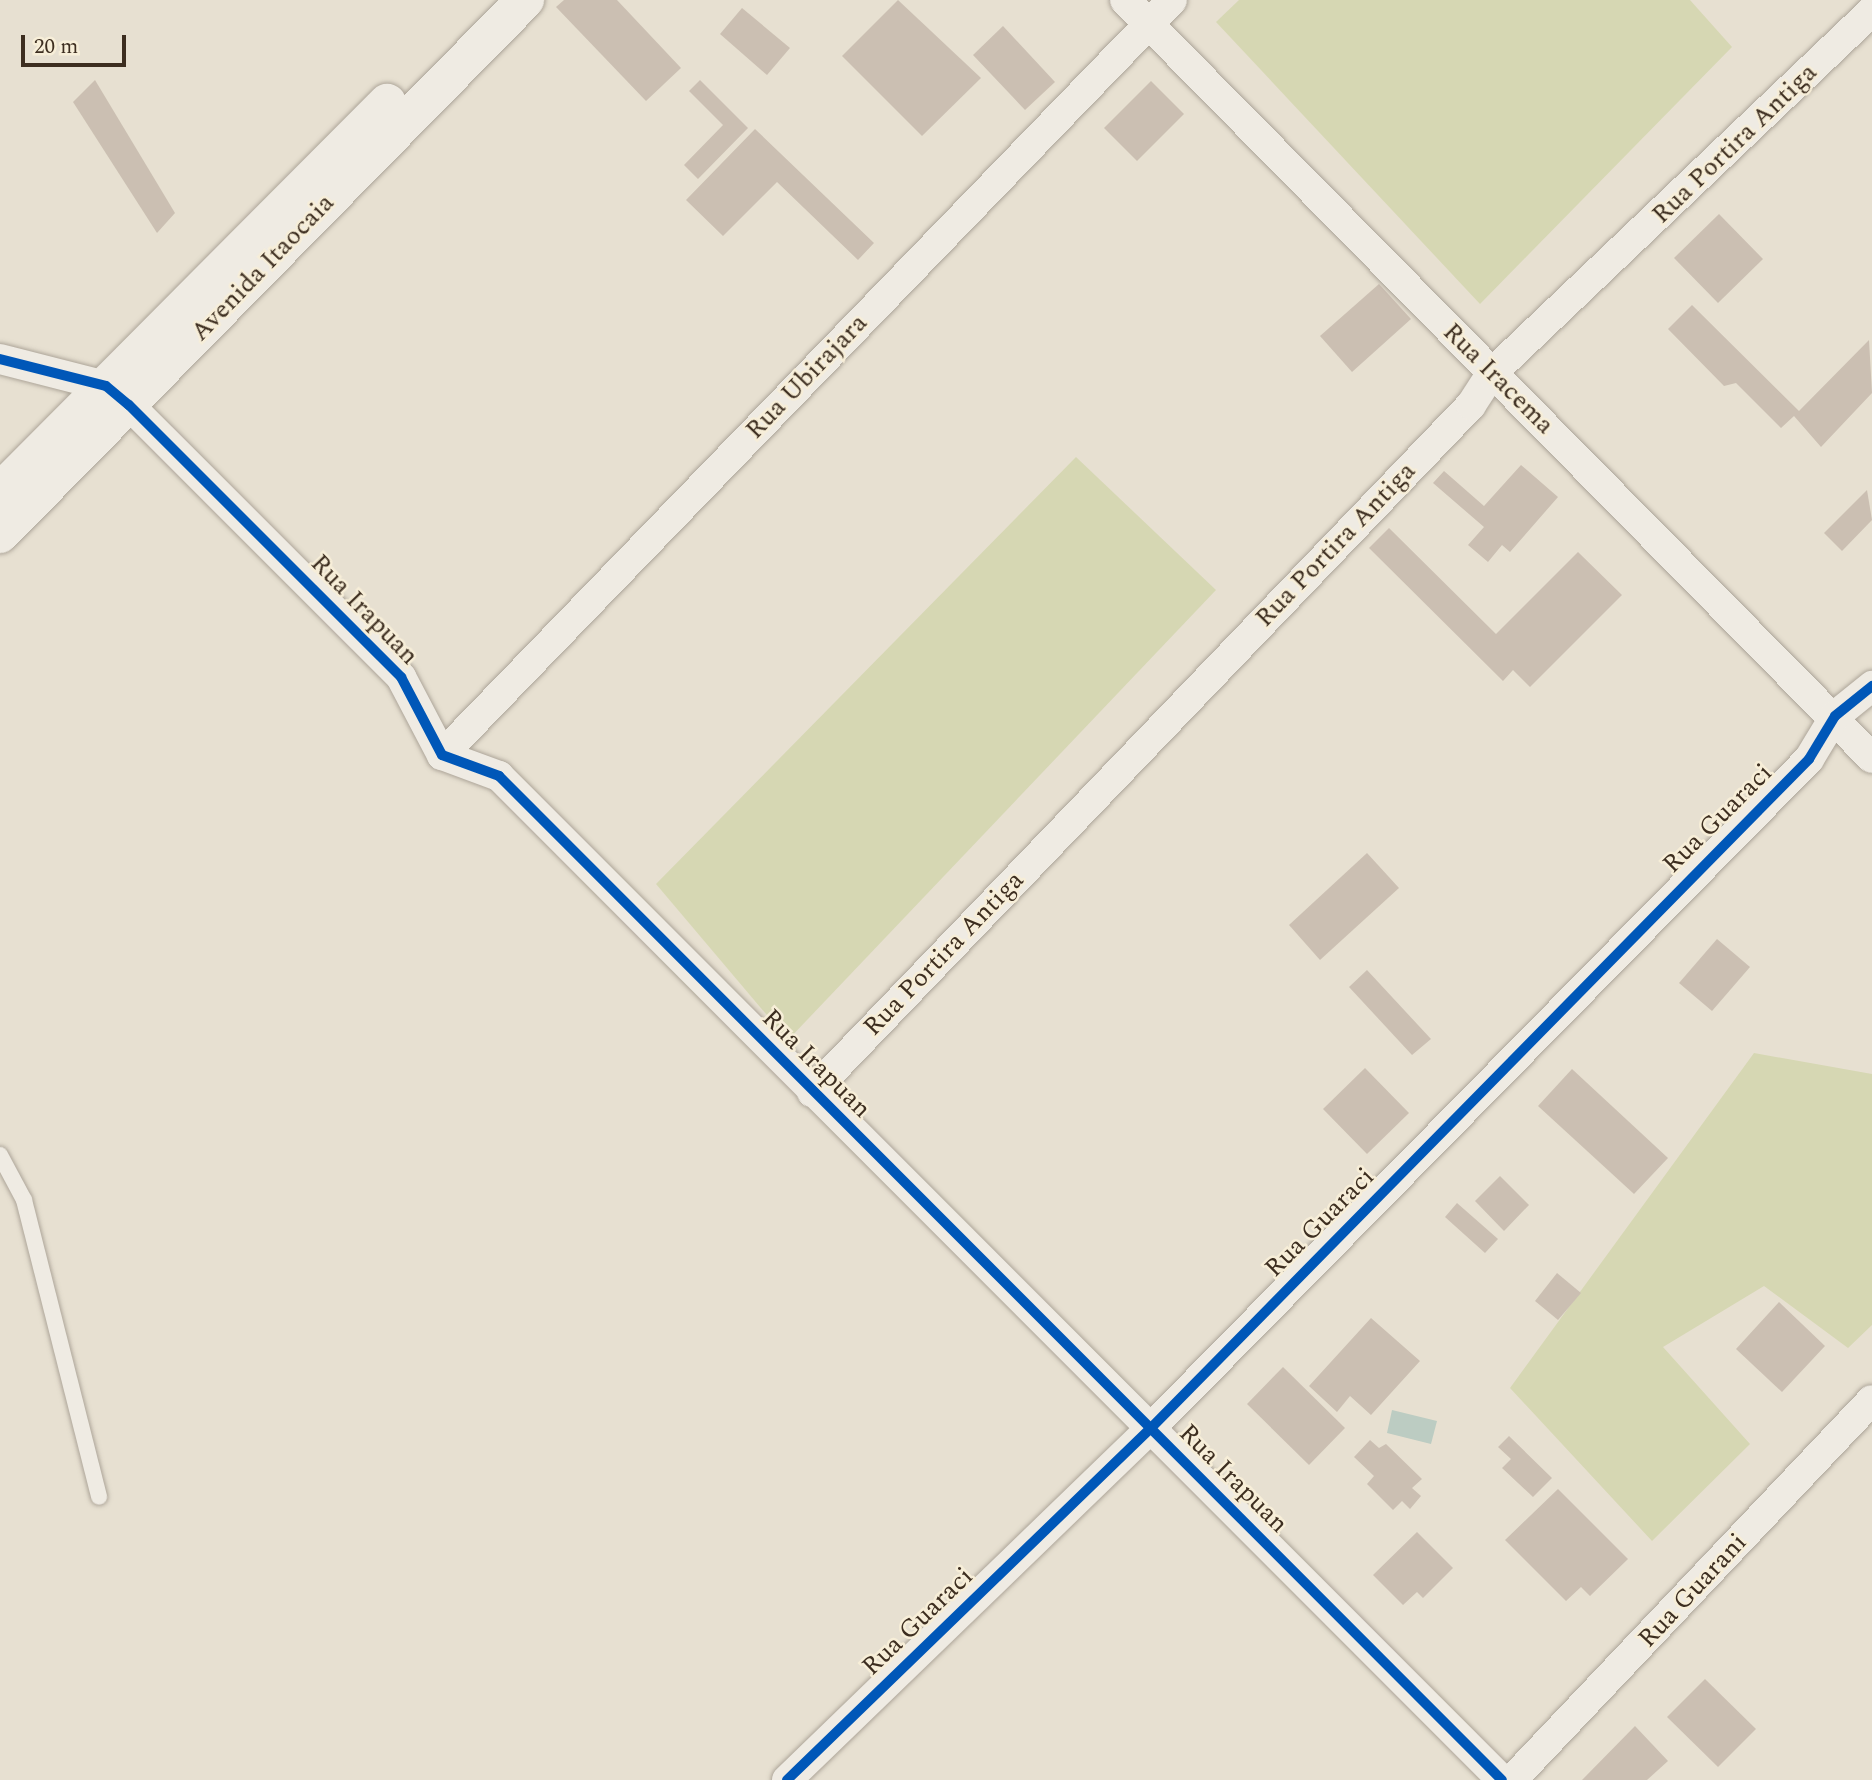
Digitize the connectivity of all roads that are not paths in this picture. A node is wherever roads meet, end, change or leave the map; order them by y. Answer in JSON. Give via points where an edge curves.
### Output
{"nodes":[{"id":1,"x":490,"y":0,"type":"edge"},
{"id":2,"x":525,"y":0,"type":"edge"},
{"id":3,"x":1125,"y":0,"type":"edge"},
{"id":4,"x":1172,"y":0,"type":"edge"},
{"id":5,"x":1872,"y":11,"type":"edge"},
{"id":6,"x":1148,"y":23,"type":"junction"},
{"id":7,"x":0,"y":359,"type":"edge"},
{"id":8,"x":1491,"y":374,"type":"junction"},
{"id":9,"x":118,"y":396,"type":"junction"},
{"id":10,"x":0,"y":492,"type":"edge"},
{"id":11,"x":0,"y":534,"type":"edge"},
{"id":12,"x":1872,"y":686,"type":"edge"},
{"id":13,"x":1835,"y":716,"type":"junction"},
{"id":14,"x":442,"y":755,"type":"junction"},
{"id":15,"x":1872,"y":758,"type":"edge"},
{"id":16,"x":812,"y":1092,"type":"junction"},
{"id":17,"x":0,"y":1155,"type":"edge"},
{"id":18,"x":1872,"y":1400,"type":"edge"},
{"id":19,"x":1150,"y":1429,"type":"junction"},
{"id":20,"x":99,"y":1497,"type":"dead end"},
{"id":21,"x":787,"y":1780,"type":"edge"},
{"id":22,"x":1502,"y":1780,"type":"edge"},
{"id":23,"x":1512,"y":1780,"type":"edge"}],
"edges":[{"from":1,"to":9,"type":"main road","name":"Avenida Itaocaia"},
{"from":2,"to":9,"type":"main road","name":"Avenida Itaocaia"},
{"from":3,"to":6,"type":"street","name":"Rua Iracema"},
{"from":4,"to":6,"type":"street","name":"Rua Ubirajara"},
{"from":5,"to":8,"type":"street","name":"Rua Portira Antiga"},
{"from":6,"to":8,"type":"street","name":"Rua Iracema"},
{"from":6,"to":14,"type":"street","name":"Rua Ubirajara"},
{"from":7,"to":9,"type":"street"},
{"from":8,"to":13,"type":"street","name":"Rua Iracema"},
{"from":8,"to":16,"type":"street","name":"Rua Portira Antiga","via":[[1471,405]]},
{"from":9,"to":10,"type":"main road","name":"Avenida Itaocaia"},
{"from":9,"to":11,"type":"main road","name":"Avenida Itaocaia"},
{"from":9,"to":14,"type":"street","name":"Rua Irapuan","via":[[401,677]]},
{"from":12,"to":13,"type":"street","name":"Rua Guaraci"},
{"from":13,"to":15,"type":"street","name":"Rua Iracema"},
{"from":13,"to":19,"type":"street","name":"Rua Guaraci","via":[[1809,759]]},
{"from":14,"to":16,"type":"street","name":"Rua Irapuan","via":[[499,776]]},
{"from":16,"to":19,"type":"street","name":"Rua Irapuan"},
{"from":17,"to":20,"type":"lane","via":[[24,1200]]},
{"from":18,"to":23,"type":"street","name":"Rua Guarani"},
{"from":19,"to":21,"type":"street","name":"Rua Guaraci"},
{"from":19,"to":22,"type":"street","name":"Rua Irapuan"}]}
